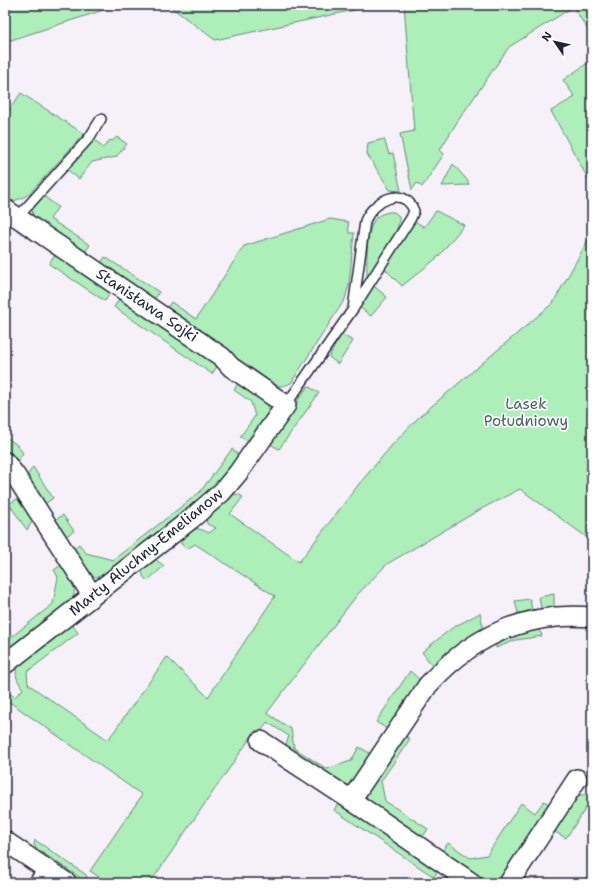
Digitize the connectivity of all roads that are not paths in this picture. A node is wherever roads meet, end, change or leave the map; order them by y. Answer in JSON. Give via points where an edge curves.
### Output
{"nodes":[{"id":1,"x":101,"y":119,"type":"dead end"},
{"id":2,"x":11,"y":213,"type":"edge"},
{"id":3,"x":353,"y":309,"type":"junction"},
{"id":4,"x":286,"y":405,"type":"junction"},
{"id":5,"x":5,"y":462,"type":"edge"},
{"id":6,"x":92,"y":596,"type":"junction"},
{"id":7,"x":592,"y":616,"type":"edge"},
{"id":8,"x":5,"y":664,"type":"edge"},
{"id":9,"x":260,"y":741,"type":"dead end"},
{"id":10,"x":577,"y":779,"type":"dead end"},
{"id":11,"x":351,"y":800,"type":"junction"},
{"id":12,"x":5,"y":841,"type":"edge"},
{"id":13,"x":44,"y":867,"type":"junction"},
{"id":14,"x":33,"y":883,"type":"edge"},
{"id":15,"x":67,"y":883,"type":"edge"},
{"id":16,"x":472,"y":883,"type":"edge"},
{"id":17,"x":509,"y":883,"type":"edge"}],
"edges":[{"from":1,"to":2,"type":"lane","via":[[89,138]]},
{"from":2,"to":4,"type":"street","name":"Stanisława Sojki","via":[[222,357],[231,367]]},
{"from":3,"to":3,"type":"lane","via":[[368,214],[389,198],[400,198],[409,202],[414,211]]},
{"from":3,"to":4,"type":"lane"},
{"from":4,"to":6,"type":"street","name":"Marty Aluchny-Emelianow","via":[[222,492],[204,509]]},
{"from":5,"to":6,"type":"street"},
{"from":6,"to":8,"type":"street","name":"Marty Aluchny-Emelianow"},
{"from":7,"to":11,"type":"street","via":[[568,615],[521,624],[501,630],[458,656],[440,670],[428,685]]},
{"from":9,"to":11,"type":"street"},
{"from":10,"to":17,"type":"street"},
{"from":11,"to":16,"type":"street"},
{"from":12,"to":13,"type":"street"},
{"from":13,"to":14,"type":"lane"},
{"from":13,"to":15,"type":"street"}]}
